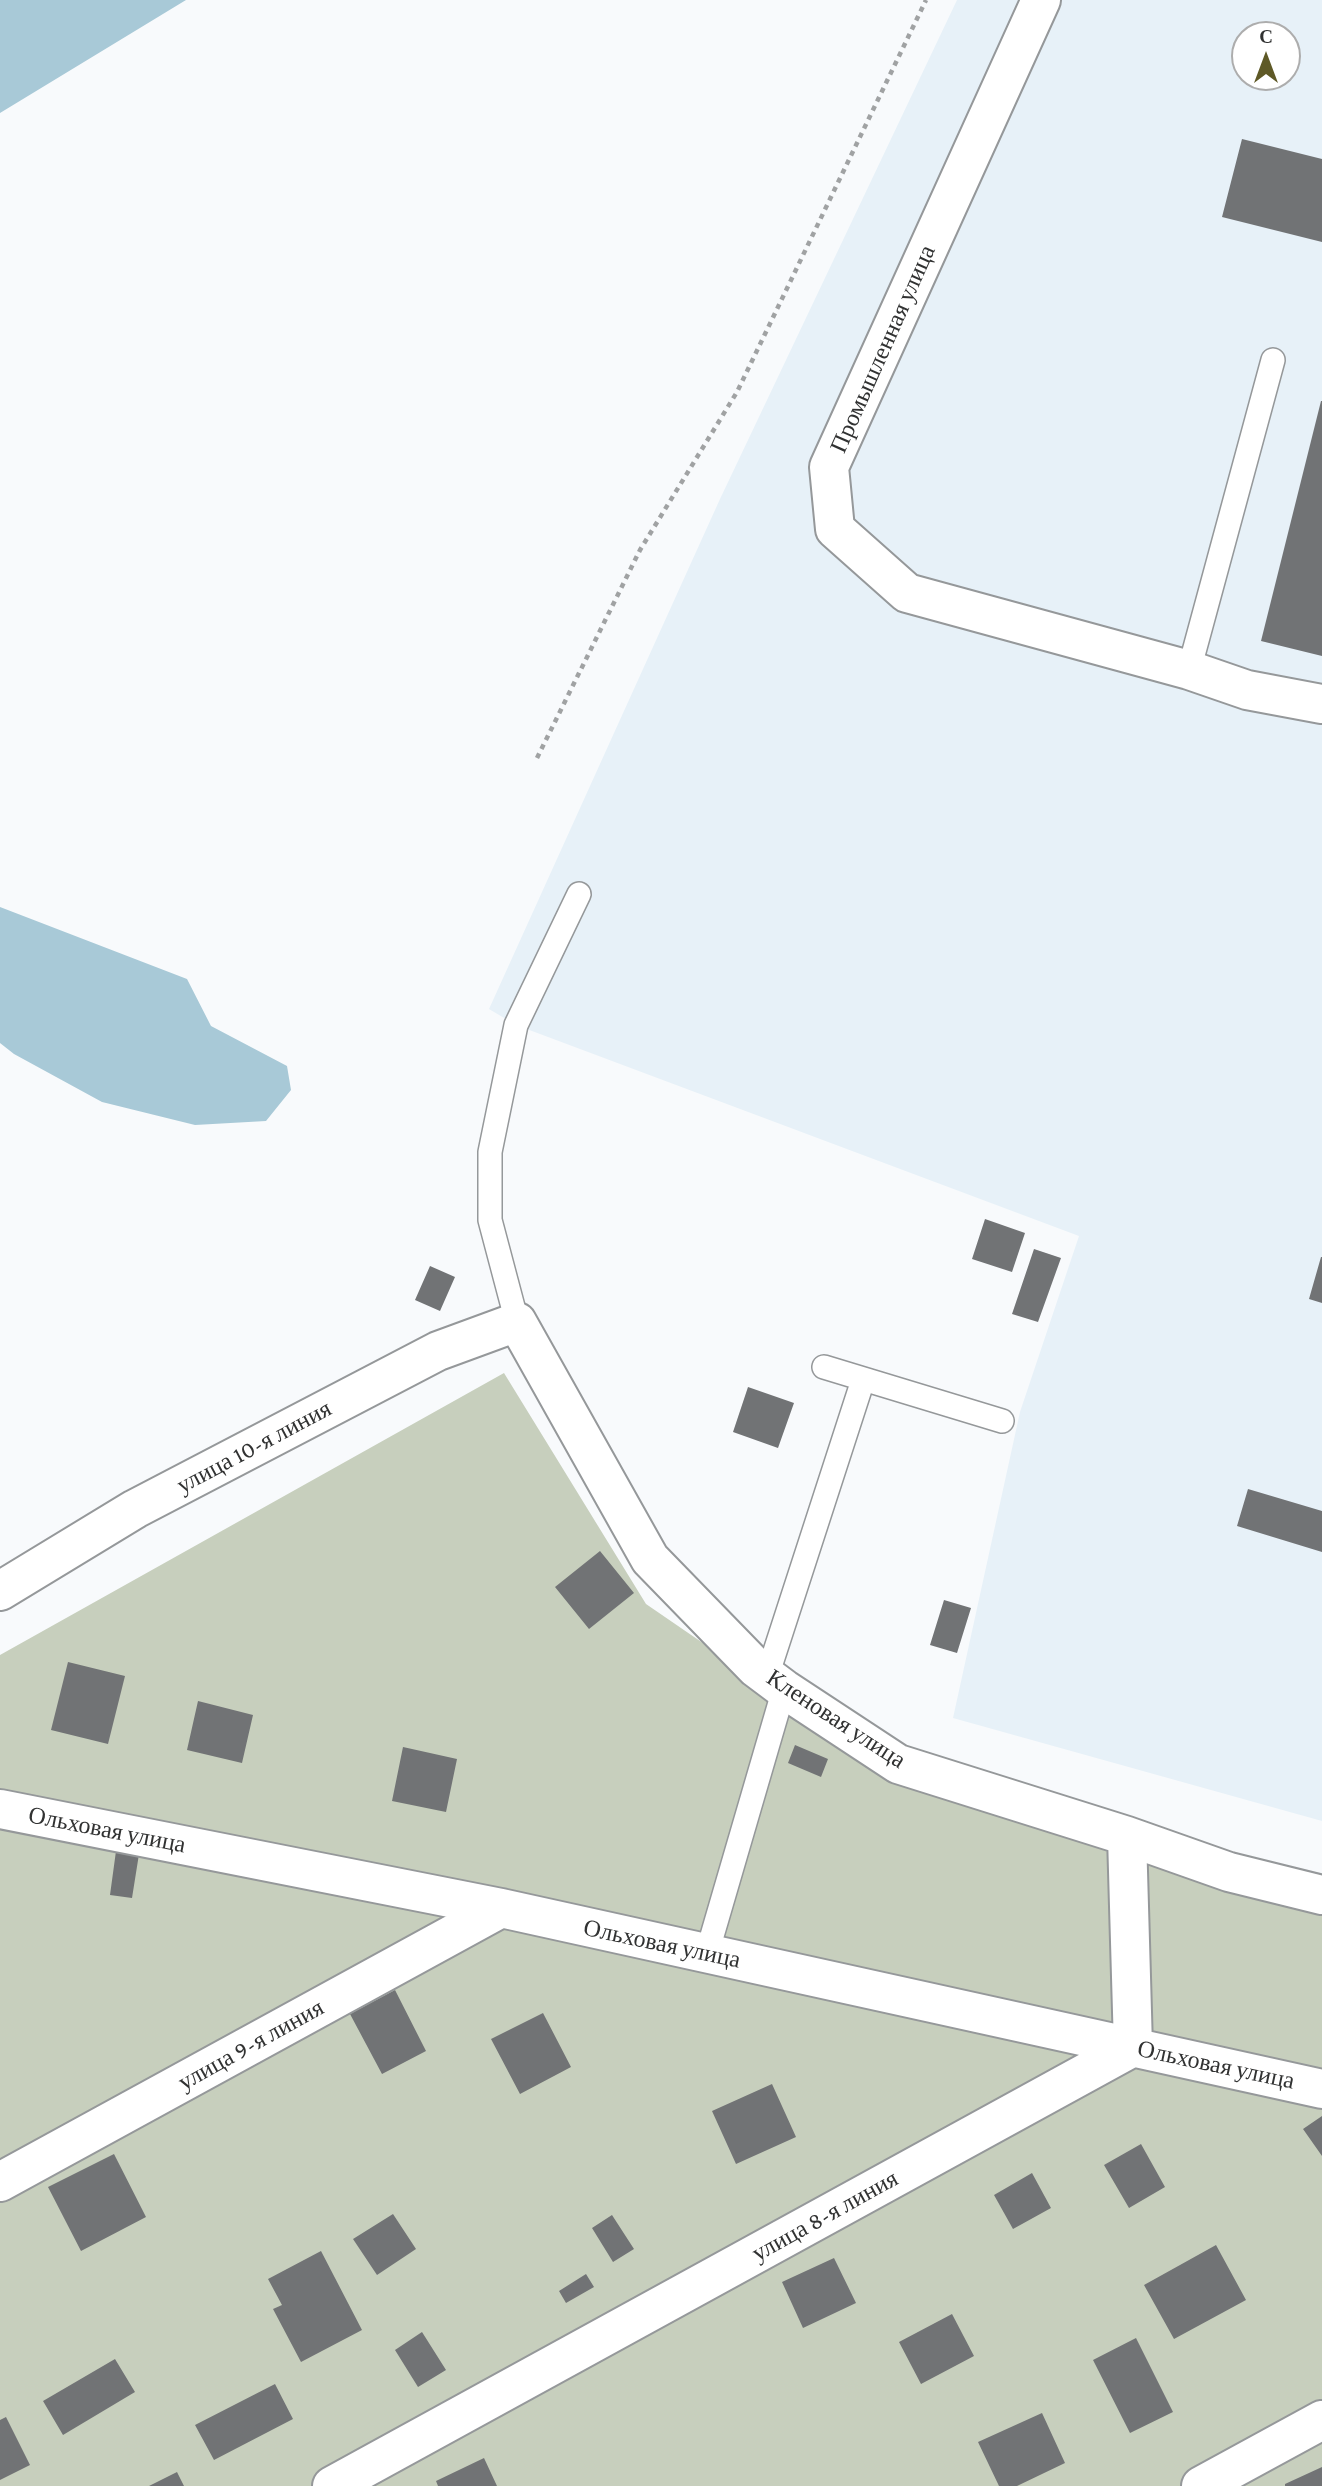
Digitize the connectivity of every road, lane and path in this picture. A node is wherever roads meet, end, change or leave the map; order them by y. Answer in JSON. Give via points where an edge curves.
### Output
{"nodes":[{"id":1,"x":926,"y":0,"type":"edge"},
{"id":2,"x":1041,"y":0,"type":"edge"},
{"id":3,"x":1273,"y":360,"type":"dead end"},
{"id":4,"x":1189,"y":670,"type":"junction"},
{"id":5,"x":1322,"y":704,"type":"edge"},
{"id":6,"x":537,"y":758,"type":"dead end"},
{"id":7,"x":579,"y":894,"type":"dead end"},
{"id":8,"x":517,"y":1322,"type":"junction"},
{"id":9,"x":824,"y":1367,"type":"dead end"},
{"id":10,"x":863,"y":1380,"type":"junction"},
{"id":11,"x":1002,"y":1421,"type":"dead end"},
{"id":12,"x":0,"y":1591,"type":"edge"},
{"id":13,"x":775,"y":1682,"type":"junction"},
{"id":14,"x":0,"y":1809,"type":"edge"},
{"id":15,"x":1127,"y":1836,"type":"junction"},
{"id":16,"x":1322,"y":1895,"type":"edge"},
{"id":17,"x":501,"y":1908,"type":"junction"},
{"id":18,"x":707,"y":1953,"type":"junction"},
{"id":19,"x":1132,"y":2047,"type":"junction"},
{"id":20,"x":1322,"y":2089,"type":"edge"},
{"id":21,"x":0,"y":2182,"type":"edge"},
{"id":22,"x":1322,"y":2420,"type":"edge"},
{"id":23,"x":332,"y":2486,"type":"edge"},
{"id":24,"x":1201,"y":2486,"type":"edge"}],
"edges":[{"from":1,"to":6,"type":"path","via":[[737,393],[640,550]]},
{"from":2,"to":4,"type":"street","name":"Промышленная улица","via":[[829,467],[835,529],[907,593]]},
{"from":3,"to":4,"type":"lane"},
{"from":4,"to":5,"type":"street","name":"Промышленная улица","via":[[1247,690]]},
{"from":7,"to":8,"type":"lane","via":[[516,1025],[490,1152],[490,1220]]},
{"from":8,"to":12,"type":"street","name":"улица 10-я линия","via":[[438,1351],[135,1509]]},
{"from":8,"to":13,"type":"street","name":"Кленовая улица","via":[[650,1559]]},
{"from":9,"to":10,"type":"lane"},
{"from":10,"to":11,"type":"lane"},
{"from":10,"to":13,"type":"lane"},
{"from":13,"to":15,"type":"street","name":"Кленовая улица","via":[[898,1764]]},
{"from":13,"to":18,"type":"lane"},
{"from":14,"to":17,"type":"street","name":"Ольховая улица"},
{"from":15,"to":16,"type":"street","name":"Кленовая улица","via":[[1229,1872]]},
{"from":15,"to":19,"type":"street"},
{"from":17,"to":18,"type":"street","name":"Ольховая улица"},
{"from":17,"to":21,"type":"street","name":"улица 9-я линия"},
{"from":18,"to":19,"type":"street","name":"Ольховая улица"},
{"from":19,"to":20,"type":"street","name":"Ольховая улица"},
{"from":19,"to":23,"type":"street","name":"улица 8-я линия"},
{"from":22,"to":24,"type":"street"}]}
